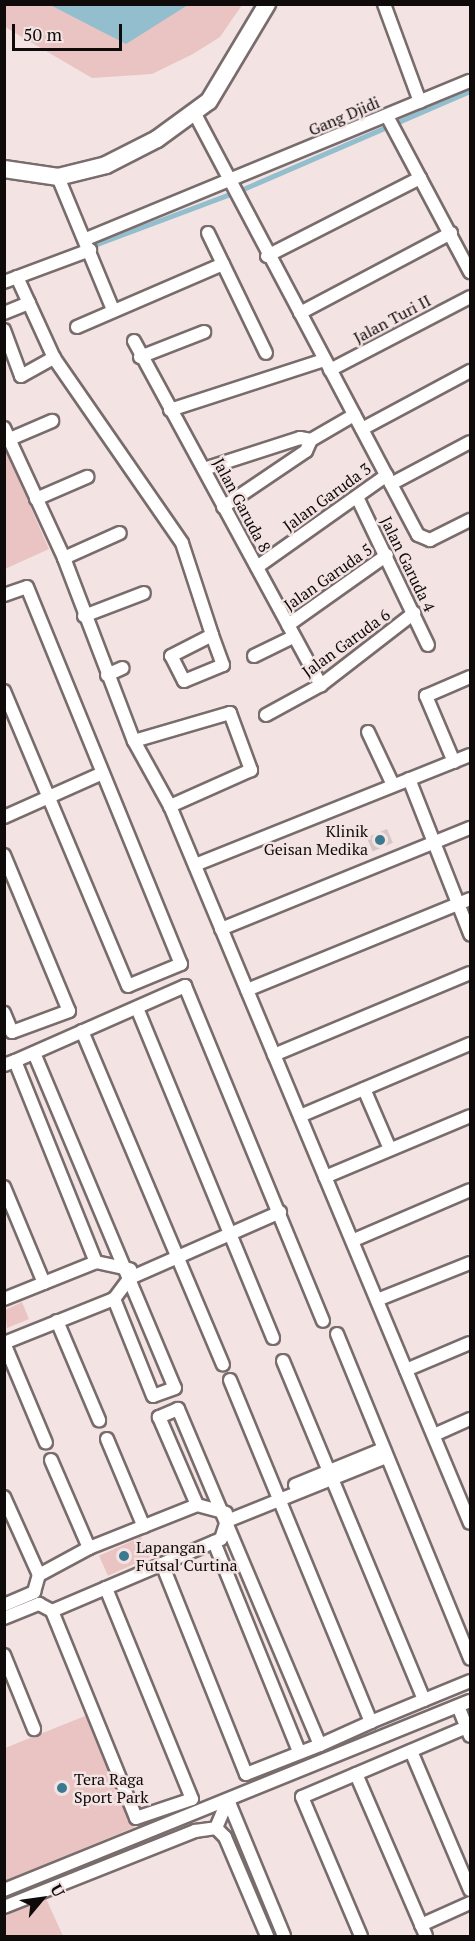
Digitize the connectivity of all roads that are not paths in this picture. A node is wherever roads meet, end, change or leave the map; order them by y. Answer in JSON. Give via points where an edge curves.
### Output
{"nodes":[{"id":1,"x":267,"y":4,"type":"edge"},
{"id":2,"x":384,"y":4,"type":"edge"},
{"id":3,"x":471,"y":81,"type":"edge"},
{"id":4,"x":420,"y":102,"type":"junction"},
{"id":5,"x":195,"y":114,"type":"junction"},
{"id":6,"x":387,"y":116,"type":"junction"},
{"id":7,"x":4,"y":169,"type":"edge"},
{"id":8,"x":58,"y":177,"type":"junction"},
{"id":9,"x":420,"y":178,"type":"junction"},
{"id":10,"x":231,"y":182,"type":"junction"},
{"id":11,"x":208,"y":232,"type":"dead end"},
{"id":12,"x":450,"y":233,"type":"junction"},
{"id":13,"x":88,"y":244,"type":"junction"},
{"id":14,"x":267,"y":255,"type":"junction"},
{"id":15,"x":223,"y":264,"type":"junction"},
{"id":16,"x":471,"y":272,"type":"edge"},
{"id":17,"x":17,"y":277,"type":"junction"},
{"id":18,"x":4,"y":282,"type":"edge"},
{"id":19,"x":471,"y":297,"type":"edge"},
{"id":20,"x":29,"y":303,"type":"junction"},
{"id":21,"x":113,"y":310,"type":"junction"},
{"id":22,"x":4,"y":313,"type":"edge"},
{"id":23,"x":300,"y":313,"type":"junction"},
{"id":24,"x":77,"y":327,"type":"dead end"},
{"id":25,"x":4,"y":330,"type":"edge"},
{"id":26,"x":204,"y":332,"type":"dead end"},
{"id":27,"x":134,"y":341,"type":"dead end"},
{"id":28,"x":266,"y":353,"type":"dead end"},
{"id":29,"x":140,"y":357,"type":"junction"},
{"id":30,"x":54,"y":358,"type":"junction"},
{"id":31,"x":327,"y":365,"type":"junction"},
{"id":32,"x":471,"y":371,"type":"edge"},
{"id":33,"x":171,"y":410,"type":"junction"},
{"id":34,"x":354,"y":416,"type":"junction"},
{"id":35,"x":52,"y":421,"type":"dead end"},
{"id":36,"x":362,"y":429,"type":"junction"},
{"id":37,"x":7,"y":433,"type":"edge"},
{"id":38,"x":311,"y":440,"type":"junction"},
{"id":39,"x":471,"y":442,"type":"edge"},
{"id":40,"x":204,"y":469,"type":"junction"},
{"id":41,"x":87,"y":477,"type":"dead end"},
{"id":42,"x":389,"y":479,"type":"junction"},
{"id":43,"x":357,"y":498,"type":"junction"},
{"id":44,"x":36,"y":499,"type":"junction"},
{"id":45,"x":223,"y":507,"type":"junction"},
{"id":46,"x":471,"y":520,"type":"edge"},
{"id":47,"x":120,"y":533,"type":"dead end"},
{"id":48,"x":387,"y":555,"type":"junction"},
{"id":49,"x":64,"y":558,"type":"junction"},
{"id":50,"x":257,"y":567,"type":"junction"},
{"id":51,"x":144,"y":593,"type":"dead end"},
{"id":52,"x":4,"y":595,"type":"edge"},
{"id":53,"x":414,"y":614,"type":"junction"},
{"id":54,"x":84,"y":616,"type":"junction"},
{"id":55,"x":291,"y":631,"type":"junction"},
{"id":56,"x":212,"y":635,"type":"dead end"},
{"id":57,"x":428,"y":645,"type":"dead end"},
{"id":58,"x":254,"y":656,"type":"dead end"},
{"id":59,"x":123,"y":668,"type":"dead end"},
{"id":60,"x":107,"y":675,"type":"junction"},
{"id":61,"x":471,"y":678,"type":"edge"},
{"id":62,"x":321,"y":685,"type":"junction"},
{"id":63,"x":4,"y":691,"type":"edge"},
{"id":64,"x":266,"y":715,"type":"dead end"},
{"id":65,"x":368,"y":732,"type":"dead end"},
{"id":66,"x":134,"y":741,"type":"junction"},
{"id":67,"x":471,"y":755,"type":"edge"},
{"id":68,"x":454,"y":762,"type":"junction"},
{"id":69,"x":103,"y":773,"type":"junction"},
{"id":70,"x":409,"y":778,"type":"junction"},
{"id":71,"x":393,"y":785,"type":"junction"},
{"id":72,"x":48,"y":798,"type":"junction"},
{"id":73,"x":170,"y":806,"type":"junction"},
{"id":74,"x":4,"y":817,"type":"edge"},
{"id":75,"x":471,"y":828,"type":"edge"},
{"id":76,"x":434,"y":843,"type":"junction"},
{"id":77,"x":4,"y":855,"type":"edge"},
{"id":78,"x":195,"y":865,"type":"junction"},
{"id":79,"x":465,"y":902,"type":"edge"},
{"id":80,"x":221,"y":929,"type":"junction"},
{"id":81,"x":471,"y":934,"type":"edge"},
{"id":82,"x":471,"y":973,"type":"edge"},
{"id":83,"x":247,"y":990,"type":"junction"},
{"id":84,"x":136,"y":1008,"type":"junction"},
{"id":85,"x":4,"y":1013,"type":"edge"},
{"id":86,"x":82,"y":1032,"type":"junction"},
{"id":87,"x":471,"y":1044,"type":"edge"},
{"id":88,"x":33,"y":1053,"type":"junction"},
{"id":89,"x":274,"y":1055,"type":"junction"},
{"id":90,"x":10,"y":1063,"type":"edge"},
{"id":91,"x":364,"y":1089,"type":"junction"},
{"id":92,"x":300,"y":1116,"type":"junction"},
{"id":93,"x":471,"y":1116,"type":"edge"},
{"id":94,"x":390,"y":1149,"type":"junction"},
{"id":95,"x":325,"y":1177,"type":"junction"},
{"id":96,"x":4,"y":1187,"type":"edge"},
{"id":97,"x":471,"y":1190,"type":"edge"},
{"id":98,"x":279,"y":1209,"type":"junction"},
{"id":99,"x":230,"y":1230,"type":"junction"},
{"id":100,"x":354,"y":1240,"type":"junction"},
{"id":101,"x":177,"y":1253,"type":"junction"},
{"id":102,"x":96,"y":1262,"type":"junction"},
{"id":103,"x":471,"y":1263,"type":"edge"},
{"id":104,"x":128,"y":1274,"type":"junction"},
{"id":105,"x":44,"y":1283,"type":"junction"},
{"id":106,"x":4,"y":1299,"type":"edge"},
{"id":107,"x":114,"y":1299,"type":"junction"},
{"id":108,"x":377,"y":1300,"type":"junction"},
{"id":109,"x":322,"y":1321,"type":"dead end"},
{"id":110,"x":57,"y":1322,"type":"junction"},
{"id":111,"x":337,"y":1334,"type":"dead end"},
{"id":112,"x":273,"y":1338,"type":"dead end"},
{"id":113,"x":4,"y":1343,"type":"edge"},
{"id":114,"x":471,"y":1343,"type":"edge"},
{"id":115,"x":283,"y":1360,"type":"dead end"},
{"id":116,"x":223,"y":1364,"type":"dead end"},
{"id":117,"x":406,"y":1370,"type":"junction"},
{"id":118,"x":230,"y":1380,"type":"dead end"},
{"id":119,"x":471,"y":1419,"type":"edge"},
{"id":120,"x":99,"y":1420,"type":"dead end"},
{"id":121,"x":434,"y":1435,"type":"junction"},
{"id":122,"x":107,"y":1439,"type":"dead end"},
{"id":123,"x":46,"y":1443,"type":"dead end"},
{"id":124,"x":385,"y":1453,"type":"junction"},
{"id":125,"x":51,"y":1461,"type":"dead end"},
{"id":126,"x":329,"y":1475,"type":"junction"},
{"id":127,"x":465,"y":1494,"type":"edge"},
{"id":128,"x":278,"y":1496,"type":"junction"},
{"id":129,"x":4,"y":1497,"type":"edge"},
{"id":130,"x":197,"y":1505,"type":"junction"},
{"id":131,"x":226,"y":1517,"type":"junction"},
{"id":132,"x":471,"y":1523,"type":"edge"},
{"id":133,"x":144,"y":1527,"type":"junction"},
{"id":134,"x":214,"y":1542,"type":"junction"},
{"id":135,"x":89,"y":1548,"type":"junction"},
{"id":136,"x":162,"y":1564,"type":"junction"},
{"id":137,"x":39,"y":1575,"type":"junction"},
{"id":138,"x":106,"y":1588,"type":"junction"},
{"id":139,"x":37,"y":1598,"type":"junction"},
{"id":140,"x":4,"y":1605,"type":"edge"},
{"id":141,"x":52,"y":1611,"type":"junction"},
{"id":142,"x":4,"y":1618,"type":"edge"},
{"id":143,"x":4,"y":1655,"type":"edge"},
{"id":144,"x":471,"y":1659,"type":"edge"},
{"id":145,"x":471,"y":1682,"type":"edge"},
{"id":146,"x":424,"y":1701,"type":"junction"},
{"id":147,"x":471,"y":1701,"type":"edge"},
{"id":148,"x":458,"y":1706,"type":"junction"},
{"id":149,"x":371,"y":1722,"type":"junction"},
{"id":150,"x":34,"y":1730,"type":"dead end"},
{"id":151,"x":469,"y":1731,"type":"edge"},
{"id":152,"x":320,"y":1745,"type":"junction"},
{"id":153,"x":299,"y":1751,"type":"junction"},
{"id":154,"x":411,"y":1751,"type":"junction"},
{"id":155,"x":356,"y":1774,"type":"junction"},
{"id":156,"x":228,"y":1800,"type":"junction"},
{"id":157,"x":216,"y":1827,"type":"junction"},
{"id":158,"x":4,"y":1890,"type":"edge"},
{"id":159,"x":471,"y":1890,"type":"edge"},
{"id":160,"x":471,"y":1904,"type":"edge"},
{"id":161,"x":4,"y":1907,"type":"edge"},
{"id":162,"x":423,"y":1930,"type":"edge"},
{"id":163,"x":267,"y":1936,"type":"edge"},
{"id":164,"x":284,"y":1936,"type":"edge"},
{"id":165,"x":361,"y":1936,"type":"edge"}],
"edges":[{"from":1,"to":5,"type":"street","via":[[220,87]]},
{"from":2,"to":4,"type":"street"},
{"from":3,"to":4,"type":"street","name":"Gang Djidi"},
{"from":4,"to":6,"type":"street","name":"Gang Djidi"},
{"from":5,"to":8,"type":"street","via":[[106,165]]},
{"from":5,"to":10,"type":"street"},
{"from":6,"to":9,"type":"street"},
{"from":6,"to":10,"type":"street","name":"Gang Djidi"},
{"from":7,"to":8,"type":"street"},
{"from":8,"to":13,"type":"street"},
{"from":9,"to":12,"type":"street"},
{"from":9,"to":14,"type":"street"},
{"from":10,"to":13,"type":"street","name":"Gang Djidi"},
{"from":10,"to":14,"type":"street"},
{"from":11,"to":15,"type":"street"},
{"from":12,"to":16,"type":"street"},
{"from":12,"to":23,"type":"street"},
{"from":13,"to":17,"type":"street","name":"Gang Djidi"},
{"from":13,"to":21,"type":"street"},
{"from":14,"to":23,"type":"street"},
{"from":15,"to":21,"type":"street"},
{"from":15,"to":28,"type":"street"},
{"from":17,"to":18,"type":"street","name":"Gang Djidi"},
{"from":17,"to":20,"type":"street"},
{"from":19,"to":31,"type":"street","name":"Jalan Turi II"},
{"from":20,"to":22,"type":"street"},
{"from":20,"to":30,"type":"street"},
{"from":21,"to":24,"type":"street"},
{"from":23,"to":31,"type":"street"},
{"from":25,"to":30,"type":"street","via":[[21,376]]},
{"from":26,"to":29,"type":"street"},
{"from":27,"to":29,"type":"street","name":"Jalan Garuda 8"},
{"from":29,"to":33,"type":"street","name":"Jalan Garuda 8"},
{"from":30,"to":56,"type":"street","via":[[182,543]]},
{"from":31,"to":33,"type":"street","name":"Jalan Turi II"},
{"from":31,"to":34,"type":"street"},
{"from":32,"to":36,"type":"street"},
{"from":33,"to":40,"type":"street","name":"Jalan Garuda 8"},
{"from":34,"to":36,"type":"street"},
{"from":34,"to":38,"type":"street"},
{"from":35,"to":37,"type":"street"},
{"from":36,"to":42,"type":"street"},
{"from":37,"to":44,"type":"street"},
{"from":38,"to":40,"type":"street","via":[[300,438]]},
{"from":38,"to":45,"type":"street","via":[[306,451]]},
{"from":39,"to":42,"type":"street","name":"Jalan Garuda 3"},
{"from":40,"to":45,"type":"street","name":"Jalan Garuda 8"},
{"from":41,"to":44,"type":"street"},
{"from":42,"to":43,"type":"street","name":"Jalan Garuda 3"},
{"from":42,"to":46,"type":"street","via":[[423,540]]},
{"from":43,"to":48,"type":"street","name":"Jalan Garuda 4"},
{"from":43,"to":50,"type":"street","name":"Jalan Garuda 3"},
{"from":44,"to":49,"type":"street"},
{"from":45,"to":50,"type":"street","name":"Jalan Garuda 8"},
{"from":47,"to":49,"type":"street"},
{"from":48,"to":53,"type":"street","name":"Jalan Garuda 4"},
{"from":48,"to":55,"type":"street","name":"Jalan Garuda 5"},
{"from":49,"to":54,"type":"street"},
{"from":50,"to":55,"type":"street","name":"Jalan Garuda 8"},
{"from":51,"to":54,"type":"street"},
{"from":52,"to":69,"type":"street","via":[[27,587]]},
{"from":53,"to":57,"type":"street","name":"Jalan Garuda 4"},
{"from":53,"to":62,"type":"street","name":"Jalan Garuda 6"},
{"from":54,"to":60,"type":"street"},
{"from":55,"to":58,"type":"street","name":"Jalan Garuda 5"},
{"from":55,"to":62,"type":"street","name":"Jalan Garuda 8"},
{"from":59,"to":60,"type":"street"},
{"from":60,"to":66,"type":"street"},
{"from":61,"to":68,"type":"street","via":[[426,696]]},
{"from":62,"to":64,"type":"street","name":"Jalan Garuda 6"},
{"from":63,"to":72,"type":"street"},
{"from":65,"to":71,"type":"street"},
{"from":66,"to":73,"type":"street"},
{"from":66,"to":73,"type":"street","via":[[230,712],[251,770]]},
{"from":67,"to":68,"type":"street"},
{"from":68,"to":70,"type":"street"},
{"from":69,"to":72,"type":"street"},
{"from":69,"to":72,"type":"street","via":[[181,964],[128,987]]},
{"from":70,"to":71,"type":"street"},
{"from":70,"to":76,"type":"street"},
{"from":71,"to":78,"type":"street"},
{"from":72,"to":74,"type":"street"},
{"from":73,"to":78,"type":"street"},
{"from":75,"to":76,"type":"street"},
{"from":76,"to":79,"type":"street"},
{"from":76,"to":80,"type":"street"},
{"from":77,"to":85,"type":"street","via":[[69,1011],[12,1032]]},
{"from":78,"to":80,"type":"street"},
{"from":79,"to":81,"type":"street"},
{"from":79,"to":83,"type":"street"},
{"from":80,"to":83,"type":"street"},
{"from":82,"to":89,"type":"street"},
{"from":83,"to":89,"type":"street"},
{"from":84,"to":86,"type":"street"},
{"from":84,"to":98,"type":"street","via":[[185,986]]},
{"from":84,"to":99,"type":"street"},
{"from":86,"to":88,"type":"street"},
{"from":86,"to":101,"type":"street"},
{"from":87,"to":91,"type":"street"},
{"from":88,"to":90,"type":"street"},
{"from":88,"to":104,"type":"street"},
{"from":89,"to":92,"type":"street"},
{"from":90,"to":102,"type":"street"},
{"from":91,"to":92,"type":"street"},
{"from":91,"to":94,"type":"street"},
{"from":92,"to":95,"type":"street"},
{"from":93,"to":94,"type":"street"},
{"from":94,"to":95,"type":"street"},
{"from":95,"to":100,"type":"street"},
{"from":96,"to":105,"type":"street"},
{"from":97,"to":100,"type":"street"},
{"from":98,"to":99,"type":"street"},
{"from":98,"to":109,"type":"street"},
{"from":99,"to":101,"type":"street"},
{"from":99,"to":112,"type":"street"},
{"from":100,"to":108,"type":"street"},
{"from":101,"to":104,"type":"street"},
{"from":101,"to":116,"type":"street"},
{"from":102,"to":104,"type":"street"},
{"from":102,"to":105,"type":"street"},
{"from":103,"to":108,"type":"street"},
{"from":104,"to":107,"type":"street"},
{"from":104,"to":107,"type":"street","via":[[175,1388],[153,1396]]},
{"from":105,"to":106,"type":"street"},
{"from":107,"to":110,"type":"street"},
{"from":108,"to":117,"type":"street"},
{"from":110,"to":113,"type":"street"},
{"from":110,"to":120,"type":"street"},
{"from":111,"to":124,"type":"street"},
{"from":113,"to":123,"type":"street"},
{"from":114,"to":117,"type":"street"},
{"from":115,"to":126,"type":"street"},
{"from":117,"to":121,"type":"street"},
{"from":118,"to":128,"type":"street"},
{"from":119,"to":121,"type":"street"},
{"from":121,"to":127,"type":"street"},
{"from":122,"to":133,"type":"street"},
{"from":124,"to":126,"type":"street"},
{"from":124,"to":144,"type":"street"},
{"from":125,"to":135,"type":"street"},
{"from":126,"to":128,"type":"street"},
{"from":126,"to":146,"type":"street"},
{"from":127,"to":132,"type":"street"},
{"from":128,"to":131,"type":"street"},
{"from":128,"to":149,"type":"street"},
{"from":129,"to":137,"type":"street"},
{"from":130,"to":131,"type":"street"},
{"from":130,"to":131,"type":"street","via":[[159,1417],[178,1409]]},
{"from":130,"to":133,"type":"street"},
{"from":131,"to":134,"type":"street","via":[[221,1539]]},
{"from":131,"to":152,"type":"street"},
{"from":133,"to":135,"type":"street"},
{"from":134,"to":136,"type":"street"},
{"from":134,"to":153,"type":"street"},
{"from":135,"to":137,"type":"street"},
{"from":136,"to":138,"type":"street"},
{"from":136,"to":153,"type":"street","via":[[246,1774]]},
{"from":137,"to":139,"type":"street"},
{"from":138,"to":141,"type":"street"},
{"from":138,"to":141,"type":"street","via":[[192,1799],[136,1818]]},
{"from":139,"to":140,"type":"street"},
{"from":139,"to":141,"type":"street"},
{"from":139,"to":142,"type":"street"},
{"from":143,"to":150,"type":"street"},
{"from":145,"to":146,"type":"street"},
{"from":146,"to":149,"type":"street"},
{"from":147,"to":148,"type":"street"},
{"from":148,"to":151,"type":"street"},
{"from":148,"to":156,"type":"street"},
{"from":149,"to":152,"type":"street"},
{"from":151,"to":154,"type":"street"},
{"from":152,"to":153,"type":"street"},
{"from":154,"to":155,"type":"street"},
{"from":154,"to":159,"type":"street"},
{"from":155,"to":162,"type":"street"},
{"from":155,"to":165,"type":"street","via":[[302,1797]]},
{"from":156,"to":157,"type":"street"},
{"from":156,"to":158,"type":"street"},
{"from":156,"to":164,"type":"street"},
{"from":157,"to":161,"type":"street","via":[[195,1831]]},
{"from":157,"to":163,"type":"street","via":[[225,1837]]},
{"from":160,"to":162,"type":"street"}]}
